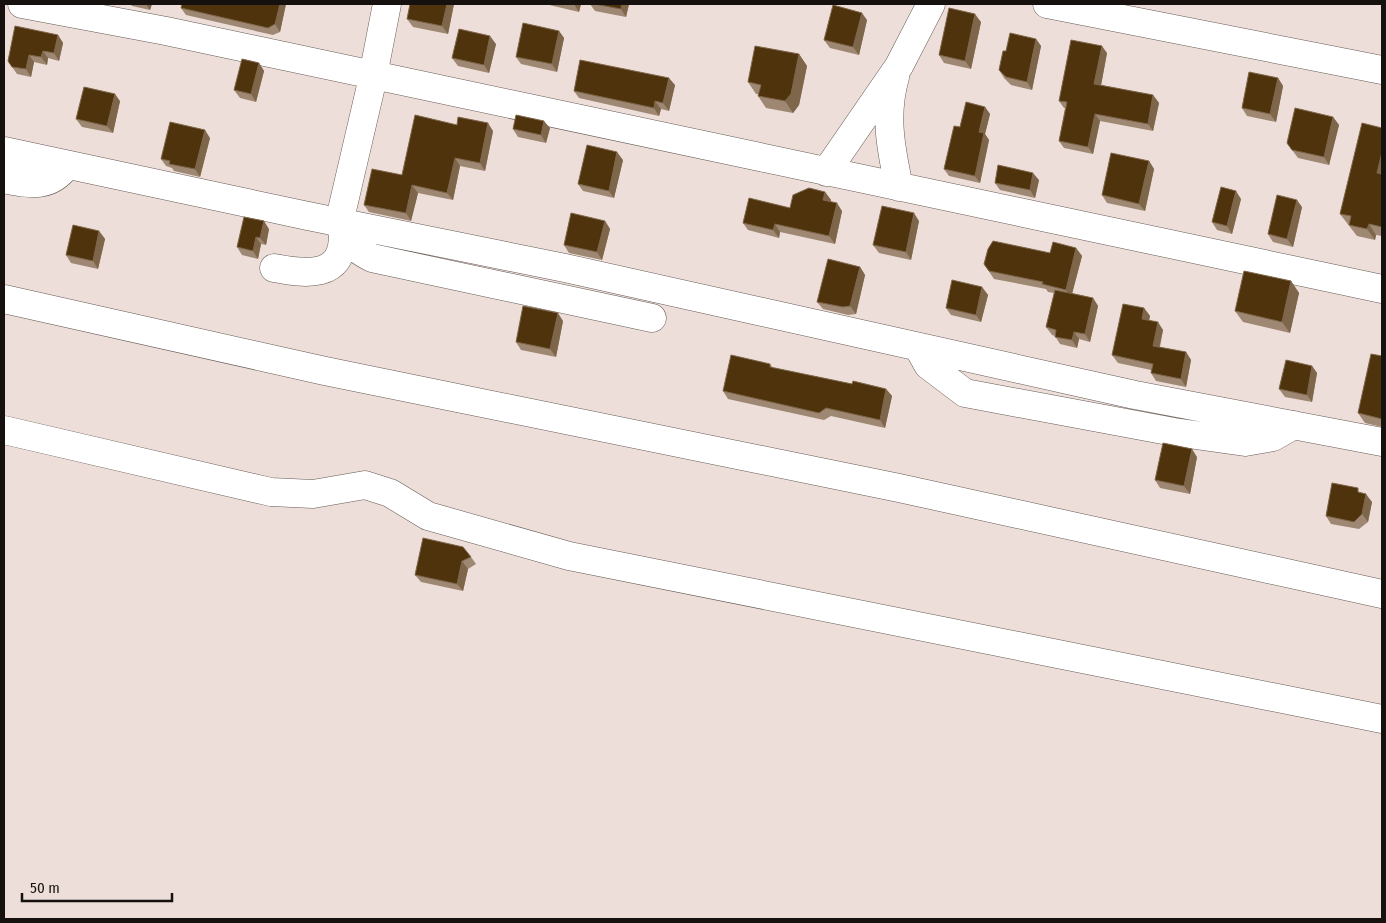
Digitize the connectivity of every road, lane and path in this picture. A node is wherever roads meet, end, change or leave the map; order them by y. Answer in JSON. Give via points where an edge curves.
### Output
{"nodes":[{"id":1,"x":22,"y":4,"type":"edge"},
{"id":2,"x":387,"y":4,"type":"edge"},
{"id":3,"x":931,"y":4,"type":"edge"},
{"id":4,"x":1047,"y":4,"type":"edge"},
{"id":5,"x":899,"y":66,"type":"junction"},
{"id":6,"x":1382,"y":70,"type":"edge"},
{"id":7,"x":372,"y":76,"type":"junction"},
{"id":8,"x":4,"y":151,"type":"edge"},
{"id":9,"x":67,"y":165,"type":"junction"},
{"id":10,"x":826,"y":172,"type":"junction"},
{"id":11,"x":4,"y":179,"type":"edge"},
{"id":12,"x":898,"y":187,"type":"junction"},
{"id":13,"x":341,"y":229,"type":"junction"},
{"id":14,"x":274,"y":268,"type":"dead end"},
{"id":15,"x":1382,"y":289,"type":"edge"},
{"id":16,"x":4,"y":299,"type":"edge"},
{"id":17,"x":652,"y":318,"type":"dead end"},
{"id":18,"x":4,"y":430,"type":"edge"},
{"id":19,"x":1382,"y":442,"type":"edge"},
{"id":20,"x":1382,"y":594,"type":"edge"},
{"id":21,"x":1382,"y":719,"type":"edge"}],
"edges":[{"from":1,"to":7,"type":"street","via":[[166,31]]},
{"from":2,"to":7,"type":"street"},
{"from":3,"to":5,"type":"street"},
{"from":4,"to":6,"type":"street"},
{"from":5,"to":10,"type":"street"},
{"from":5,"to":12,"type":"street","via":[[890,96],[888,134]]},
{"from":7,"to":10,"type":"street"},
{"from":7,"to":13,"type":"street"},
{"from":8,"to":9,"type":"street"},
{"from":9,"to":11,"type":"street","via":[[60,175],[43,183],[28,184]]},
{"from":9,"to":13,"type":"street"},
{"from":10,"to":12,"type":"street"},
{"from":12,"to":15,"type":"street"},
{"from":13,"to":14,"type":"street","via":[[343,246],[338,260],[324,270],[301,273]]},
{"from":13,"to":17,"type":"street","via":[[355,249],[372,258]]},
{"from":13,"to":19,"type":"street","via":[[565,268],[1135,395]]},
{"from":16,"to":20,"type":"street","via":[[325,371],[899,488]]},
{"from":18,"to":21,"type":"street","via":[[271,492],[313,494],[365,485],[390,493],[428,516],[570,556]]}]}
